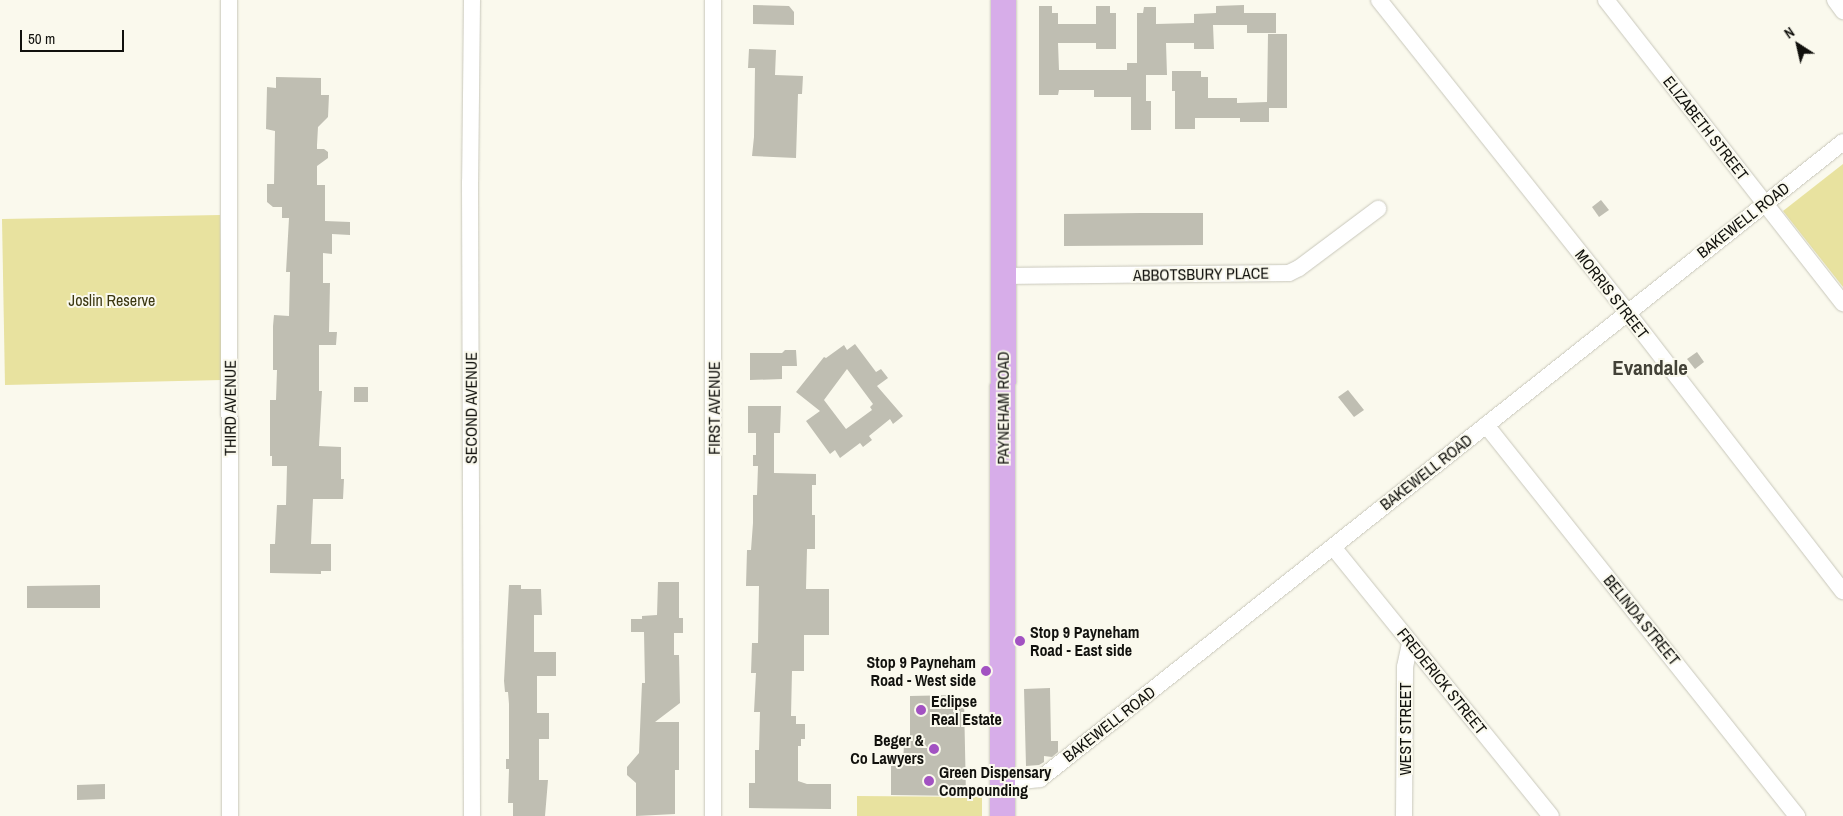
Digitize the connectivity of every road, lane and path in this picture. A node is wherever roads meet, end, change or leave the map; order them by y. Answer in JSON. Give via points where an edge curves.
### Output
{"nodes":[{"id":1,"x":230,"y":0,"type":"edge"},
{"id":2,"x":472,"y":0,"type":"edge"},
{"id":3,"x":713,"y":0,"type":"edge"},
{"id":4,"x":1003,"y":0,"type":"edge"},
{"id":5,"x":1379,"y":0,"type":"edge"},
{"id":6,"x":1606,"y":0,"type":"edge"},
{"id":7,"x":1834,"y":0,"type":"edge"},
{"id":8,"x":1843,"y":11,"type":"edge"},
{"id":9,"x":1843,"y":142,"type":"edge"},
{"id":10,"x":1765,"y":203,"type":"junction"},
{"id":11,"x":1378,"y":209,"type":"dead end"},
{"id":12,"x":1003,"y":276,"type":"junction"},
{"id":13,"x":1843,"y":303,"type":"edge"},
{"id":14,"x":1627,"y":312,"type":"junction"},
{"id":15,"x":1486,"y":425,"type":"junction"},
{"id":16,"x":1332,"y":547,"type":"junction"},
{"id":17,"x":1843,"y":591,"type":"edge"},
{"id":18,"x":1410,"y":642,"type":"junction"},
{"id":19,"x":1002,"y":783,"type":"junction"},
{"id":20,"x":230,"y":816,"type":"edge"},
{"id":21,"x":472,"y":816,"type":"edge"},
{"id":22,"x":713,"y":816,"type":"edge"},
{"id":23,"x":1002,"y":816,"type":"edge"},
{"id":24,"x":1404,"y":816,"type":"edge"},
{"id":25,"x":1551,"y":816,"type":"edge"},
{"id":26,"x":1797,"y":816,"type":"edge"}],
"edges":[{"from":1,"to":20,"type":"street","name":"THIRD AVENUE"},
{"from":2,"to":21,"type":"street","name":"SECOND AVENUE"},
{"from":3,"to":22,"type":"street","name":"FIRST AVENUE"},
{"from":4,"to":12,"type":"main road","name":"PAYNEHAM ROAD"},
{"from":5,"to":14,"type":"street","name":"MORRIS STREET"},
{"from":6,"to":10,"type":"street","name":"ELIZABETH STREET"},
{"from":7,"to":8,"type":"street"},
{"from":9,"to":10,"type":"street","name":"BAKEWELL ROAD"},
{"from":10,"to":13,"type":"street","name":"ELIZABETH STREET"},
{"from":10,"to":14,"type":"street","name":"BAKEWELL ROAD"},
{"from":11,"to":12,"type":"street","name":"ABBOTSBURY PLACE","via":[[1289,273]]},
{"from":12,"to":19,"type":"main road","name":"PAYNEHAM ROAD"},
{"from":14,"to":15,"type":"street","name":"BAKEWELL ROAD"},
{"from":14,"to":17,"type":"street","name":"MORRIS STREET"},
{"from":15,"to":16,"type":"street","name":"BAKEWELL ROAD"},
{"from":15,"to":26,"type":"street","name":"BELINDA STREET"},
{"from":16,"to":18,"type":"street","name":"FREDERICK STREET"},
{"from":16,"to":19,"type":"street","name":"BAKEWELL ROAD","via":[[1040,779]]},
{"from":18,"to":24,"type":"street","name":"WEST STREET","via":[[1405,667]]},
{"from":18,"to":25,"type":"street","name":"FREDERICK STREET"},
{"from":19,"to":23,"type":"main road","name":"PAYNEHAM ROAD"}]}
